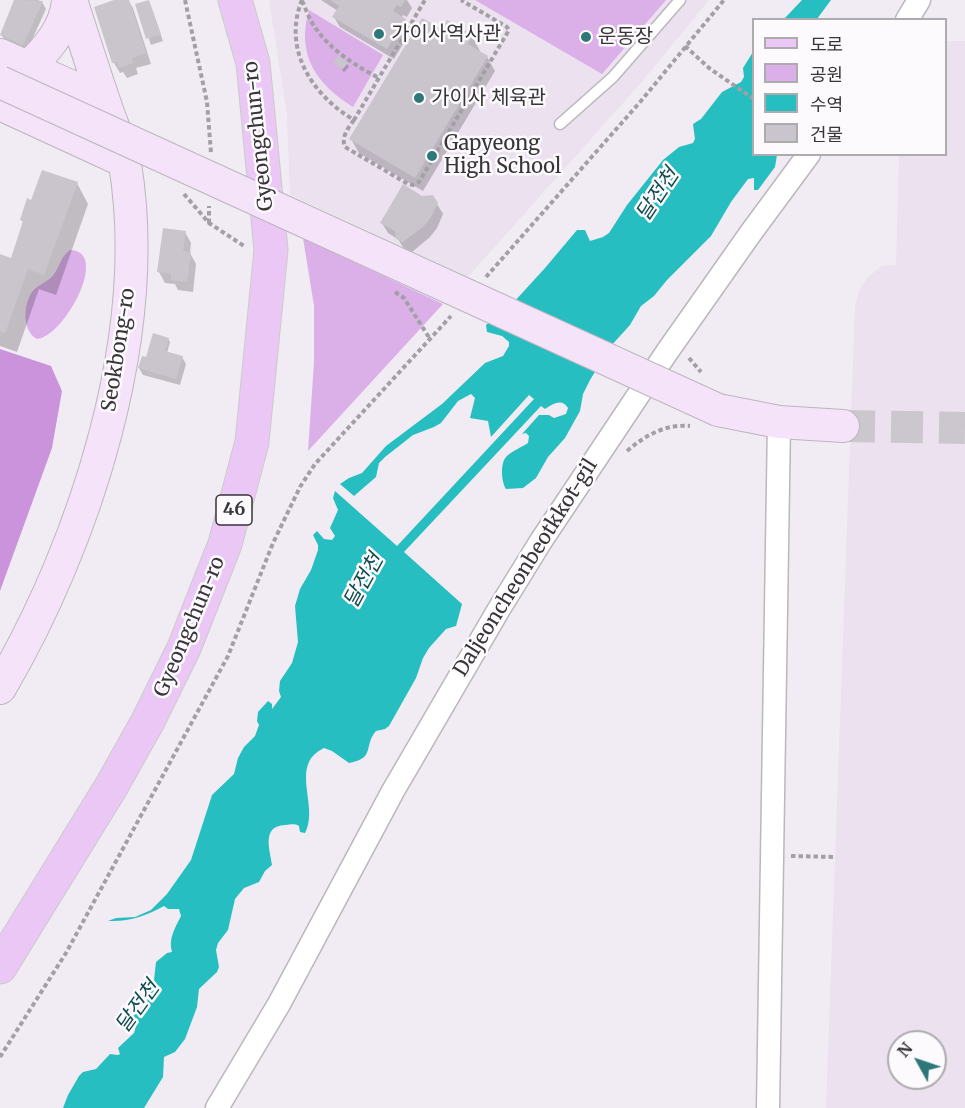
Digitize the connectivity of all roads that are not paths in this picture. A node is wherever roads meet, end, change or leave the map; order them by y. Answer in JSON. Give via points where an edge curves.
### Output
{"nodes":[{"id":1,"x":69,"y":0,"type":"edge"},
{"id":2,"x":235,"y":0,"type":"edge"},
{"id":3,"x":680,"y":0,"type":"edge"},
{"id":4,"x":919,"y":0,"type":"edge"},
{"id":5,"x":908,"y":18,"type":"edge"},
{"id":6,"x":14,"y":61,"type":"edge"},
{"id":7,"x":0,"y":82,"type":"edge"},
{"id":8,"x":104,"y":101,"type":"junction"},
{"id":9,"x":0,"y":104,"type":"edge"},
{"id":10,"x":560,"y":124,"type":"dead end"},
{"id":11,"x":808,"y":156,"type":"edge"},
{"id":12,"x":124,"y":161,"type":"junction"},
{"id":13,"x":779,"y":422,"type":"junction"},
{"id":14,"x":843,"y":426,"type":"tunnel mouth"},
{"id":15,"x":0,"y":688,"type":"edge"},
{"id":16,"x":0,"y":967,"type":"edge"},
{"id":17,"x":217,"y":1108,"type":"edge"},
{"id":18,"x":768,"y":1108,"type":"edge"}],
"edges":[{"from":1,"to":6,"type":"main road","via":[[52,42]]},
{"from":1,"to":8,"type":"main road","name":"Seokbong-ro"},
{"from":2,"to":16,"type":"main road","name":"Gyeongchun-ro","number":"46","via":[[253,63],[271,250],[252,442],[225,544],[184,648],[148,721]]},
{"from":3,"to":10,"type":"lane","via":[[613,77]]},
{"from":4,"to":5,"type":"street"},
{"from":6,"to":8,"type":"main road"},
{"from":7,"to":13,"type":"main road","bridge":true,"via":[[718,410]]},
{"from":8,"to":12,"type":"main road","name":"Seokbong-ro"},
{"from":9,"to":12,"type":"main road"},
{"from":11,"to":17,"type":"street","name":"Daljeoncheonbeotkkot-gil","via":[[683,329],[541,541],[463,668],[279,1004]]},
{"from":12,"to":15,"type":"main road","name":"Seokbong-ro","via":[[131,211],[130,295],[113,401],[97,462],[47,601]]},
{"from":13,"to":14,"type":"main road"},
{"from":13,"to":18,"type":"street"}]}
